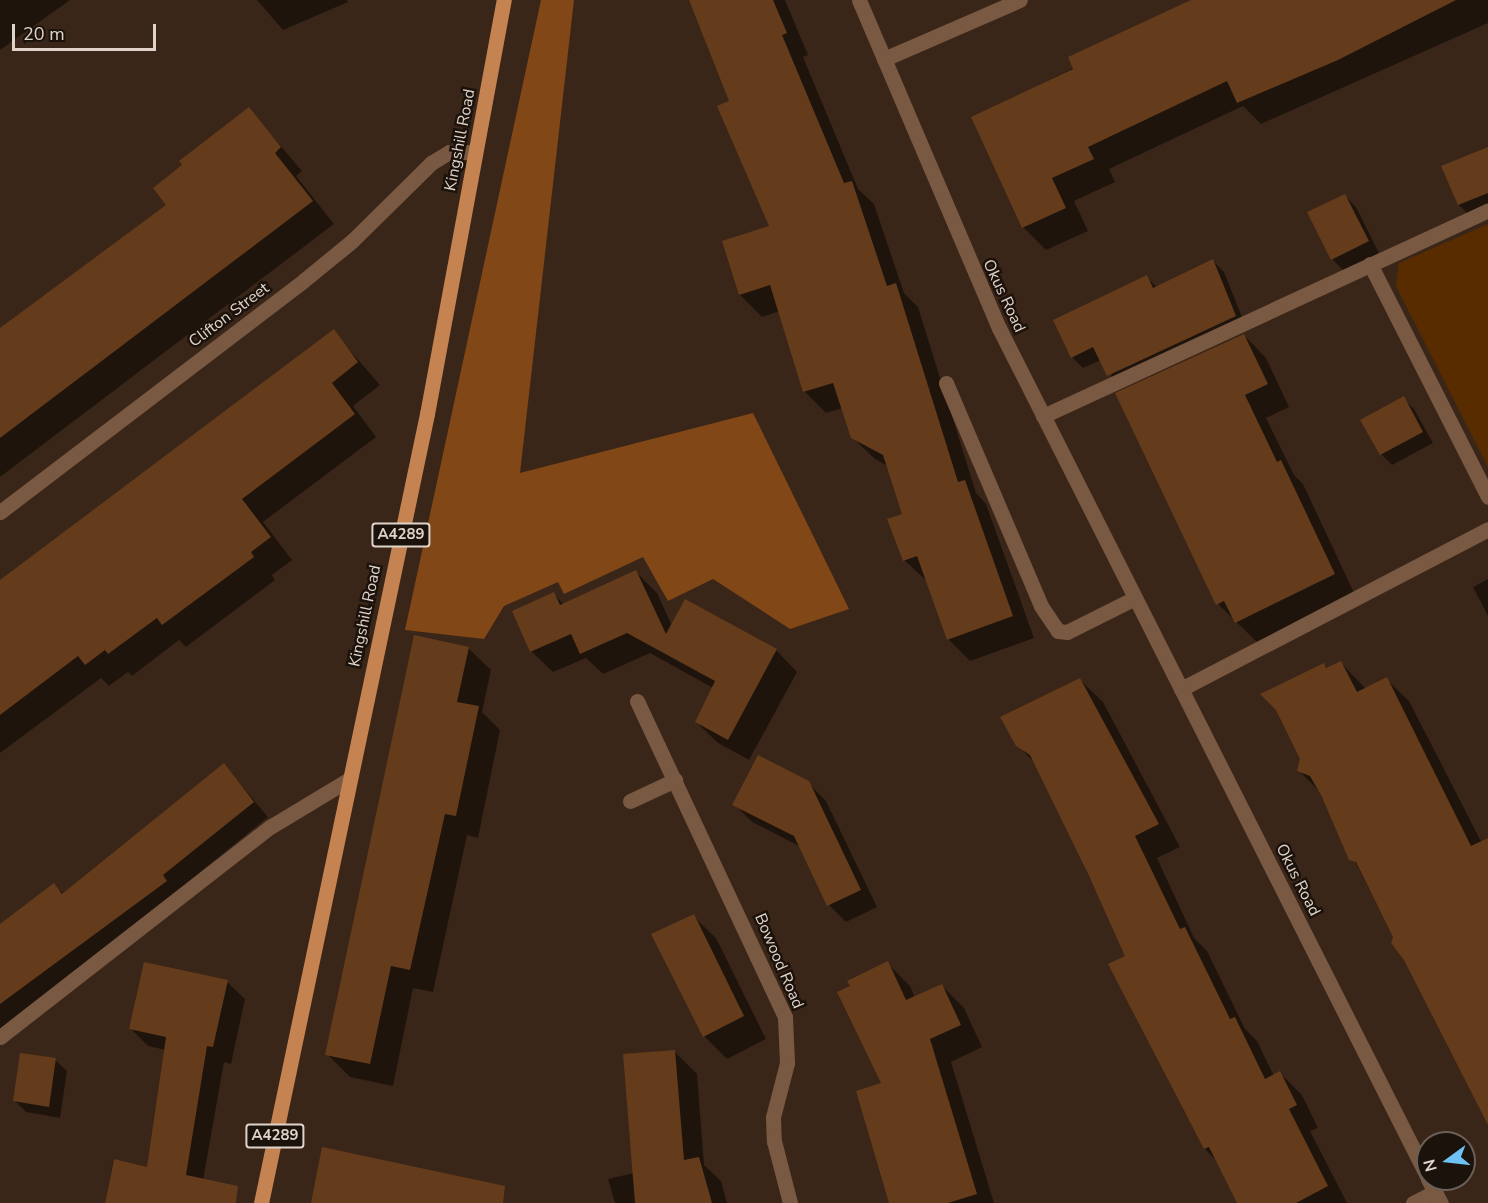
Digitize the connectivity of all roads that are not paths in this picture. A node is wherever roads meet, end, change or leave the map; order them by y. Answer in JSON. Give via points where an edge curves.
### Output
{"nodes":[{"id":1,"x":504,"y":0,"type":"edge"},
{"id":2,"x":859,"y":0,"type":"edge"},
{"id":3,"x":1020,"y":0,"type":"edge"},
{"id":4,"x":884,"y":58,"type":"junction"},
{"id":5,"x":476,"y":152,"type":"junction"},
{"id":6,"x":1488,"y":210,"type":"edge"},
{"id":7,"x":1370,"y":264,"type":"junction"},
{"id":8,"x":946,"y":383,"type":"dead end"},
{"id":9,"x":1043,"y":416,"type":"junction"},
{"id":10,"x":1488,"y":496,"type":"edge"},
{"id":11,"x":0,"y":512,"type":"edge"},
{"id":12,"x":1488,"y":529,"type":"edge"},
{"id":13,"x":1135,"y":598,"type":"junction"},
{"id":14,"x":1181,"y":689,"type":"junction"},
{"id":15,"x":638,"y":700,"type":"dead end"},
{"id":16,"x":348,"y":780,"type":"junction"},
{"id":17,"x":675,"y":780,"type":"junction"},
{"id":18,"x":630,"y":801,"type":"dead end"},
{"id":19,"x":0,"y":1037,"type":"edge"},
{"id":20,"x":1416,"y":1154,"type":"edge"},
{"id":21,"x":1429,"y":1191,"type":"edge"},
{"id":22,"x":261,"y":1203,"type":"edge"},
{"id":23,"x":790,"y":1203,"type":"edge"},
{"id":24,"x":1413,"y":1203,"type":"edge"}],
"edges":[{"from":1,"to":5,"type":"main road","name":"Kingshill Road","number":"A4289"},
{"from":2,"to":4,"type":"street","name":"Okus Road"},
{"from":3,"to":4,"type":"street"},
{"from":4,"to":9,"type":"street","name":"Okus Road","via":[[959,240]]},
{"from":5,"to":11,"type":"street","name":"Clifton Street","via":[[449,152],[430,163],[352,241],[303,281]]},
{"from":5,"to":16,"type":"main road","name":"Kingshill Road","number":"A4289","via":[[427,414]]},
{"from":6,"to":7,"type":"street"},
{"from":7,"to":9,"type":"street"},
{"from":7,"to":10,"type":"street"},
{"from":8,"to":13,"type":"street","via":[[1041,606],[1058,631],[1067,632]]},
{"from":9,"to":13,"type":"street","name":"Okus Road"},
{"from":12,"to":14,"type":"street"},
{"from":13,"to":14,"type":"street","name":"Okus Road"},
{"from":14,"to":20,"type":"street","name":"Okus Road"},
{"from":15,"to":17,"type":"street","name":"Bowood Road"},
{"from":16,"to":19,"type":"street","via":[[270,827]]},
{"from":16,"to":22,"type":"main road","name":"Kingshill Road","number":"A4289"},
{"from":17,"to":18,"type":"street"},
{"from":17,"to":23,"type":"street","name":"Bowood Road","via":[[785,1017],[787,1063],[773,1117],[774,1141]]},
{"from":21,"to":24,"type":"street","name":"Okus Road"}]}
